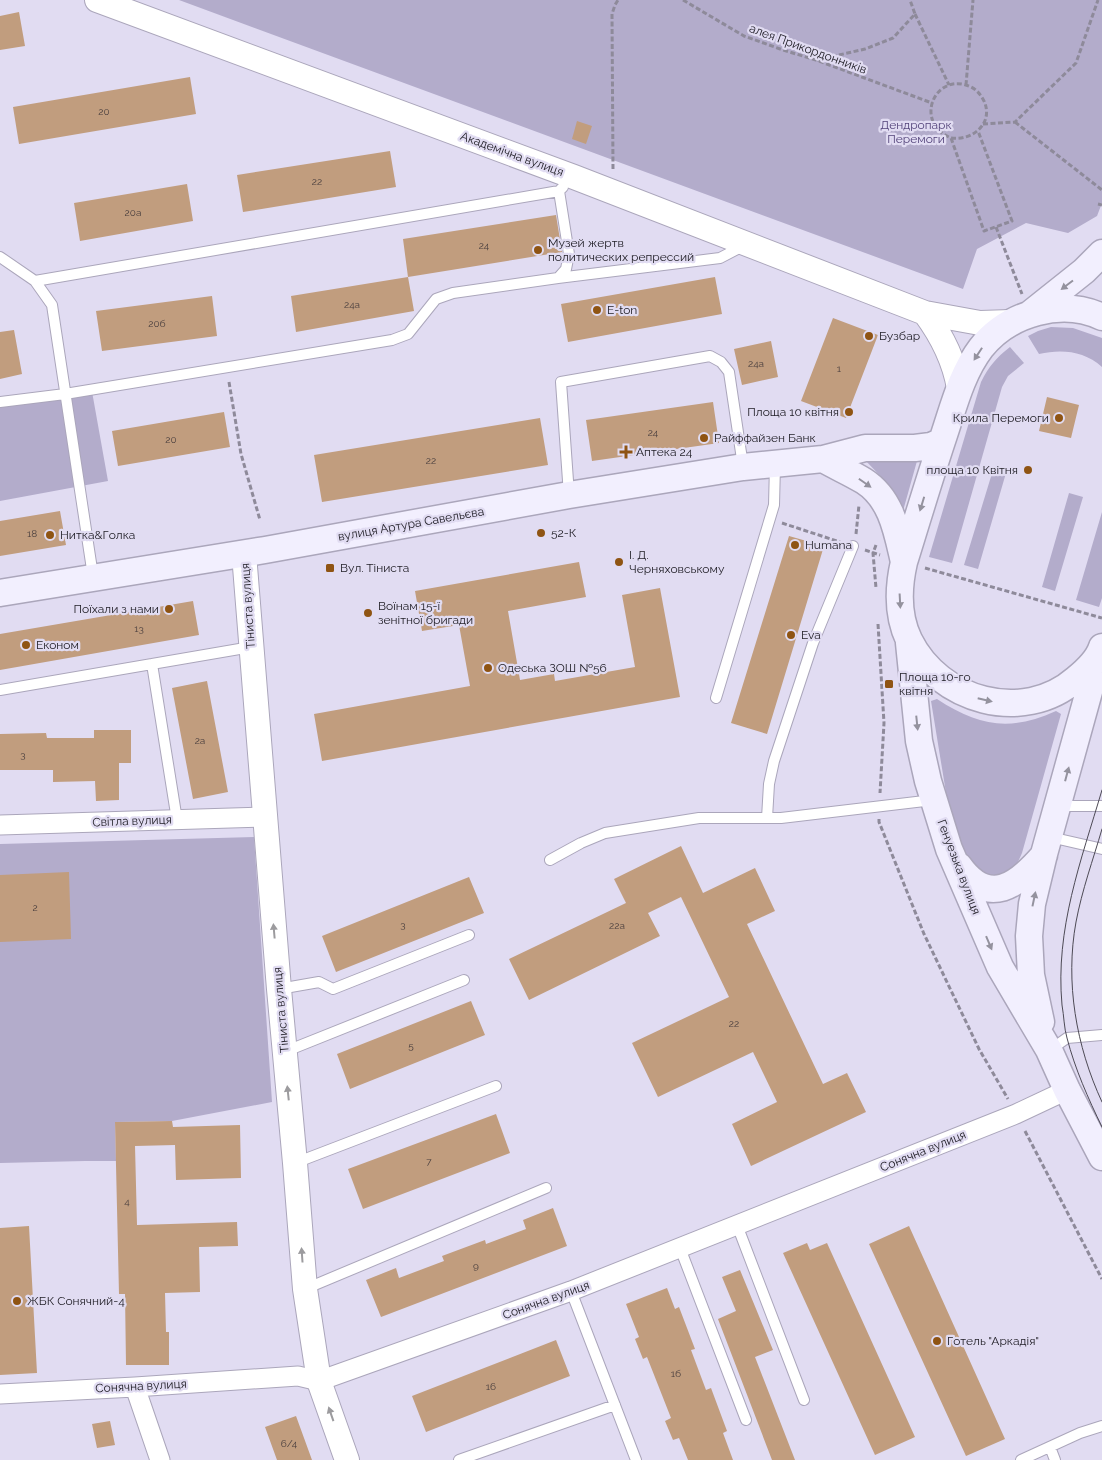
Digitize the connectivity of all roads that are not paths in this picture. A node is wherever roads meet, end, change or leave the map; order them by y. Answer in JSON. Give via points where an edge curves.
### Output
{"nodes":[{"id":1,"x":97,"y":0,"type":"edge"},
{"id":2,"x":566,"y":184,"type":"junction"},
{"id":3,"x":748,"y":244,"type":"junction"},
{"id":4,"x":1102,"y":254,"type":"edge"},
{"id":5,"x":0,"y":257,"type":"edge"},
{"id":6,"x":558,"y":278,"type":"junction"},
{"id":7,"x":35,"y":281,"type":"junction"},
{"id":8,"x":925,"y":313,"type":"junction"},
{"id":9,"x":1102,"y":317,"type":"edge"},
{"id":10,"x":1021,"y":318,"type":"junction"},
{"id":11,"x":959,"y":388,"type":"junction"},
{"id":12,"x":66,"y":394,"type":"junction"},
{"id":13,"x":0,"y":402,"type":"edge"},
{"id":14,"x":942,"y":440,"type":"junction"},
{"id":15,"x":823,"y":459,"type":"junction"},
{"id":16,"x":775,"y":464,"type":"junction"},
{"id":17,"x":743,"y":467,"type":"junction"},
{"id":18,"x":569,"y":495,"type":"junction"},
{"id":19,"x":853,"y":546,"type":"road end"},
{"id":20,"x":244,"y":554,"type":"junction"},
{"id":21,"x":904,"y":562,"type":"junction"},
{"id":22,"x":94,"y":578,"type":"junction"},
{"id":23,"x":0,"y":593,"type":"edge"},
{"id":24,"x":909,"y":639,"type":"junction"},
{"id":25,"x":251,"y":646,"type":"junction"},
{"id":26,"x":1101,"y":650,"type":"edge"},
{"id":27,"x":152,"y":664,"type":"junction"},
{"id":28,"x":0,"y":690,"type":"edge"},
{"id":29,"x":716,"y":698,"type":"dead end"},
{"id":30,"x":934,"y":800,"type":"junction"},
{"id":31,"x":1058,"y":806,"type":"junction"},
{"id":32,"x":1102,"y":806,"type":"edge"},
{"id":33,"x":265,"y":817,"type":"junction"},
{"id":34,"x":767,"y":818,"type":"junction"},
{"id":35,"x":177,"y":820,"type":"junction"},
{"id":36,"x":0,"y":825,"type":"edge"},
{"id":37,"x":1047,"y":846,"type":"junction"},
{"id":38,"x":949,"y":849,"type":"junction"},
{"id":39,"x":1102,"y":849,"type":"edge"},
{"id":40,"x":550,"y":860,"type":"dead end"},
{"id":41,"x":470,"y":935,"type":"dead end"},
{"id":42,"x":464,"y":980,"type":"dead end"},
{"id":43,"x":279,"y":989,"type":"junction"},
{"id":44,"x":1102,"y":1035,"type":"edge"},
{"id":45,"x":1049,"y":1050,"type":"junction"},
{"id":46,"x":284,"y":1052,"type":"junction"},
{"id":47,"x":496,"y":1086,"type":"dead end"},
{"id":48,"x":1067,"y":1090,"type":"junction"},
{"id":49,"x":1102,"y":1157,"type":"edge"},
{"id":50,"x":295,"y":1163,"type":"junction"},
{"id":51,"x":546,"y":1188,"type":"dead end"},
{"id":52,"x":737,"y":1225,"type":"junction"},
{"id":53,"x":680,"y":1248,"type":"junction"},
{"id":54,"x":304,"y":1289,"type":"junction"},
{"id":55,"x":571,"y":1292,"type":"junction"},
{"id":56,"x":319,"y":1381,"type":"junction"},
{"id":57,"x":135,"y":1387,"type":"junction"},
{"id":58,"x":0,"y":1394,"type":"edge"},
{"id":59,"x":804,"y":1400,"type":"dead end"},
{"id":60,"x":615,"y":1405,"type":"junction"},
{"id":61,"x":746,"y":1420,"type":"dead end"},
{"id":62,"x":1102,"y":1426,"type":"edge"},
{"id":63,"x":1050,"y":1447,"type":"junction"},
{"id":64,"x":160,"y":1460,"type":"edge"},
{"id":65,"x":347,"y":1460,"type":"edge"},
{"id":66,"x":459,"y":1460,"type":"edge"},
{"id":67,"x":636,"y":1460,"type":"edge"},
{"id":68,"x":1021,"y":1460,"type":"edge"},
{"id":69,"x":1055,"y":1460,"type":"edge"}],
"edges":[{"from":1,"to":2,"type":"street","name":"Академічна вулиця"},
{"from":2,"to":3,"type":"street","name":"Академічна вулиця","via":[[613,192]]},
{"from":2,"to":6,"type":"lane","via":[[569,254],[566,269]]},
{"from":2,"to":7,"type":"lane"},
{"from":3,"to":6,"type":"lane","via":[[720,258]]},
{"from":3,"to":8,"type":"street","name":"Академічна вулиця"},
{"from":4,"to":10,"type":"main road","one_way":true},
{"from":5,"to":7,"type":"lane"},
{"from":6,"to":12,"type":"lane","via":[[453,293],[436,299],[408,334],[392,340]]},
{"from":7,"to":12,"type":"lane","via":[[52,305]]},
{"from":8,"to":10,"type":"street","name":"Академічна вулиця","via":[[980,323]]},
{"from":8,"to":11,"type":"street","via":[[946,344]]},
{"from":9,"to":10,"type":"main road","via":[[1063,309],[1046,310]]},
{"from":10,"to":11,"type":"main road","one_way":true,"via":[[995,333],[982,347]]},
{"from":11,"to":14,"type":"main road"},
{"from":12,"to":13,"type":"lane"},
{"from":12,"to":22,"type":"lane"},
{"from":14,"to":15,"type":"main road","name":"вулиця Артура Савельєва","via":[[931,446],[915,448],[865,448]]},
{"from":14,"to":21,"type":"main road","one_way":true},
{"from":15,"to":16,"type":"main road","name":"вулиця Артура Савельєва"},
{"from":15,"to":21,"type":"main road","one_way":true,"via":[[877,492],[897,529]]},
{"from":16,"to":17,"type":"main road","name":"вулиця Артура Савельєва"},
{"from":16,"to":29,"type":"lane","via":[[774,505]]},
{"from":17,"to":18,"type":"main road","name":"вулиця Артура Савельєва"},
{"from":17,"to":18,"type":"lane","via":[[729,372],[710,356],[561,382]]},
{"from":18,"to":20,"type":"main road","name":"вулиця Артура Савельєва"},
{"from":19,"to":34,"type":"lane","via":[[813,643],[774,761]]},
{"from":20,"to":22,"type":"main road","name":"вулиця Артура Савельєва"},
{"from":20,"to":25,"type":"street","name":"Тіниста вулиця"},
{"from":21,"to":24,"type":"main road","one_way":true,"via":[[899,600]]},
{"from":22,"to":23,"type":"main road","name":"вулиця Артура Савельєва"},
{"from":24,"to":26,"type":"main road","one_way":true,"via":[[933,674],[950,687],[990,702],[1011,704],[1032,701],[1071,684],[1087,670]]},
{"from":24,"to":30,"type":"main road","name":"Генуезька вулиця","one_way":true,"via":[[919,741]]},
{"from":25,"to":27,"type":"lane"},
{"from":25,"to":33,"type":"street","name":"Тіниста вулиця"},
{"from":31,"to":26,"type":"main road","name":"Генуезька вулиця","one_way":true},
{"from":27,"to":28,"type":"lane"},
{"from":27,"to":35,"type":"lane"},
{"from":30,"to":34,"type":"lane"},
{"from":30,"to":38,"type":"main road","name":"Генуезька вулиця"},
{"from":31,"to":32,"type":"lane"},
{"from":31,"to":37,"type":"main road","name":"Генуезька вулиця"},
{"from":33,"to":35,"type":"street","name":"Світла вулиця"},
{"from":43,"to":33,"type":"street","name":"Тіниста вулиця","one_way":true},
{"from":34,"to":40,"type":"lane","via":[[699,818],[605,833]]},
{"from":35,"to":36,"type":"street","name":"Світла вулиця"},
{"from":37,"to":38,"type":"main road","via":[[1024,876],[1006,887],[990,888],[973,882],[965,875]]},
{"from":37,"to":39,"type":"lane"},
{"from":45,"to":37,"type":"main road","name":"Генуезька вулиця","one_way":true,"via":[[1030,975],[1029,936],[1032,904]]},
{"from":38,"to":45,"type":"main road","name":"Генуезька вулиця","one_way":true,"via":[[1000,967]]},
{"from":41,"to":43,"type":"lane","via":[[333,989],[319,982]]},
{"from":42,"to":46,"type":"lane"},
{"from":43,"to":46,"type":"street","name":"Тіниста вулиця"},
{"from":44,"to":45,"type":"lane","via":[[1067,1038]]},
{"from":45,"to":48,"type":"main road","name":"Генуезька вулиця"},
{"from":50,"to":46,"type":"street","name":"Тіниста вулиця","one_way":true},
{"from":47,"to":50,"type":"lane"},
{"from":48,"to":49,"type":"main road","name":"Генуезька вулиця"},
{"from":48,"to":52,"type":"street","name":"Сонячна вулиця","via":[[1016,1114]]},
{"from":54,"to":50,"type":"street","name":"Тіниста вулиця","one_way":true},
{"from":51,"to":54,"type":"lane"},
{"from":52,"to":53,"type":"street","name":"Сонячна вулиця"},
{"from":52,"to":59,"type":"lane"},
{"from":53,"to":55,"type":"street","name":"Сонячна вулиця"},
{"from":53,"to":61,"type":"lane"},
{"from":54,"to":56,"type":"street","name":"Тіниста вулиця"},
{"from":55,"to":56,"type":"street","name":"Сонячна вулиця"},
{"from":55,"to":60,"type":"lane"},
{"from":56,"to":57,"type":"street","name":"Сонячна вулиця","via":[[298,1376]]},
{"from":65,"to":56,"type":"street","name":"Тіниста вулиця","one_way":true},
{"from":57,"to":58,"type":"street","name":"Сонячна вулиця"},
{"from":57,"to":64,"type":"street"},
{"from":60,"to":66,"type":"lane"},
{"from":60,"to":67,"type":"lane"},
{"from":62,"to":63,"type":"lane"},
{"from":63,"to":68,"type":"lane"},
{"from":63,"to":69,"type":"lane"}]}
